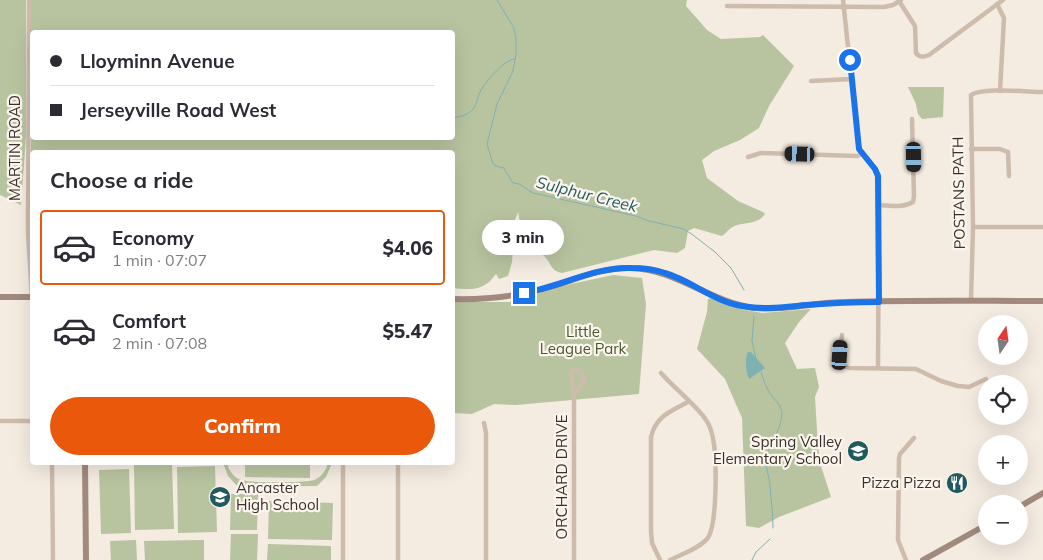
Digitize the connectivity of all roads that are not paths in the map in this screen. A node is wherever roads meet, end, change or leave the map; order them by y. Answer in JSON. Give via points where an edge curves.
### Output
{"nodes":[{"id":1,"x":29,"y":0,"type":"edge"},
{"id":2,"x":843,"y":0,"type":"edge"},
{"id":3,"x":900,"y":0,"type":"edge"},
{"id":4,"x":1003,"y":0,"type":"edge"},
{"id":5,"x":997,"y":4,"type":"junction"},
{"id":6,"x":727,"y":6,"type":"dead end"},
{"id":7,"x":844,"y":6,"type":"junction"},
{"id":8,"x":852,"y":79,"type":"junction"},
{"id":9,"x":811,"y":81,"type":"dead end"},
{"id":10,"x":1000,"y":91,"type":"junction"},
{"id":11,"x":1043,"y":92,"type":"edge"},
{"id":12,"x":912,"y":119,"type":"dead end"},
{"id":13,"x":971,"y":149,"type":"junction"},
{"id":14,"x":862,"y":154,"type":"junction"},
{"id":15,"x":748,"y":157,"type":"dead end"},
{"id":16,"x":1009,"y":176,"type":"dead end"},
{"id":17,"x":878,"y":205,"type":"junction"},
{"id":18,"x":972,"y":227,"type":"junction"},
{"id":19,"x":1043,"y":227,"type":"edge"},
{"id":20,"x":30,"y":270,"type":"edge"},
{"id":21,"x":0,"y":297,"type":"edge"},
{"id":22,"x":30,"y":297,"type":"edge"},
{"id":23,"x":455,"y":299,"type":"edge"},
{"id":24,"x":971,"y":301,"type":"junction"},
{"id":25,"x":1043,"y":301,"type":"edge"},
{"id":26,"x":879,"y":302,"type":"junction"},
{"id":27,"x":842,"y":335,"type":"dead end"},
{"id":28,"x":878,"y":367,"type":"junction"},
{"id":29,"x":661,"y":373,"type":"dead end"},
{"id":30,"x":978,"y":383,"type":"edge"},
{"id":31,"x":574,"y":394,"type":"junction"},
{"id":32,"x":688,"y":402,"type":"junction"},
{"id":33,"x":0,"y":421,"type":"edge"},
{"id":34,"x":30,"y":421,"type":"edge"},
{"id":35,"x":484,"y":423,"type":"dead end"},
{"id":36,"x":914,"y":438,"type":"dead end"},
{"id":37,"x":52,"y":465,"type":"edge"},
{"id":38,"x":86,"y":465,"type":"edge"},
{"id":39,"x":343,"y":465,"type":"edge"},
{"id":40,"x":398,"y":465,"type":"edge"},
{"id":41,"x":1043,"y":494,"type":"edge"},
{"id":42,"x":1028,"y":502,"type":"edge"},
{"id":43,"x":978,"y":530,"type":"edge"},
{"id":44,"x":53,"y":560,"type":"edge"},
{"id":45,"x":86,"y":560,"type":"edge"},
{"id":46,"x":343,"y":560,"type":"edge"},
{"id":47,"x":398,"y":560,"type":"edge"},
{"id":48,"x":486,"y":560,"type":"edge"},
{"id":49,"x":574,"y":560,"type":"edge"},
{"id":50,"x":660,"y":560,"type":"edge"},
{"id":51,"x":670,"y":560,"type":"edge"},
{"id":52,"x":906,"y":560,"type":"edge"},
{"id":53,"x":924,"y":560,"type":"edge"}],
"edges":[{"from":1,"to":20,"type":"street","name":"MARTIN ROAD"},
{"from":2,"to":7,"type":"street"},
{"from":3,"to":5,"type":"street","via":[[915,26],[916,53],[923,57]]},
{"from":3,"to":7,"type":"street","via":[[884,7]]},
{"from":4,"to":5,"type":"street"},
{"from":5,"to":10,"type":"street","via":[[1004,18]]},
{"from":6,"to":7,"type":"street"},
{"from":7,"to":8,"type":"street"},
{"from":8,"to":9,"type":"street"},
{"from":8,"to":14,"type":"street"},
{"from":10,"to":11,"type":"street"},
{"from":10,"to":13,"type":"street","name":"POSTANS PATH","via":[[980,91],[971,95]]},
{"from":12,"to":17,"type":"street","via":[[913,202],[902,206]]},
{"from":13,"to":16,"type":"street","via":[[1008,152]]},
{"from":13,"to":18,"type":"street","name":"POSTANS PATH"},
{"from":14,"to":15,"type":"street","via":[[761,153]]},
{"from":14,"to":17,"type":"street","via":[[878,176]]},
{"from":17,"to":26,"type":"street"},
{"from":18,"to":19,"type":"street"},
{"from":18,"to":24,"type":"street","name":"POSTANS PATH"},
{"from":21,"to":22,"type":"main road"},
{"from":23,"to":26,"type":"main road","via":[[527,293],[611,269],[629,268],[666,273],[721,299],[758,308]]},
{"from":24,"to":25,"type":"main road"},
{"from":24,"to":26,"type":"main road"},
{"from":26,"to":28,"type":"street"},
{"from":27,"to":28,"type":"street","via":[[840,355],[844,366]]},
{"from":28,"to":30,"type":"street","via":[[916,368],[958,386],[969,387]]},
{"from":29,"to":32,"type":"street"},
{"from":31,"to":31,"type":"street","name":"ORCHARD DRIVE","via":[[585,376],[577,369],[572,374]]},
{"from":31,"to":49,"type":"street","name":"ORCHARD DRIVE"},
{"from":32,"to":50,"type":"street","via":[[662,416],[654,425],[651,437],[651,531],[652,543]]},
{"from":32,"to":51,"type":"street","via":[[706,420],[712,433],[714,522],[708,538],[700,545]]},
{"from":33,"to":34,"type":"street"},
{"from":35,"to":48,"type":"street"},
{"from":36,"to":52,"type":"street","via":[[899,458],[898,540]]},
{"from":37,"to":44,"type":"street"},
{"from":38,"to":45,"type":"main road"},
{"from":39,"to":46,"type":"street"},
{"from":40,"to":47,"type":"street"},
{"from":41,"to":42,"type":"main road"},
{"from":43,"to":53,"type":"main road"}]}
